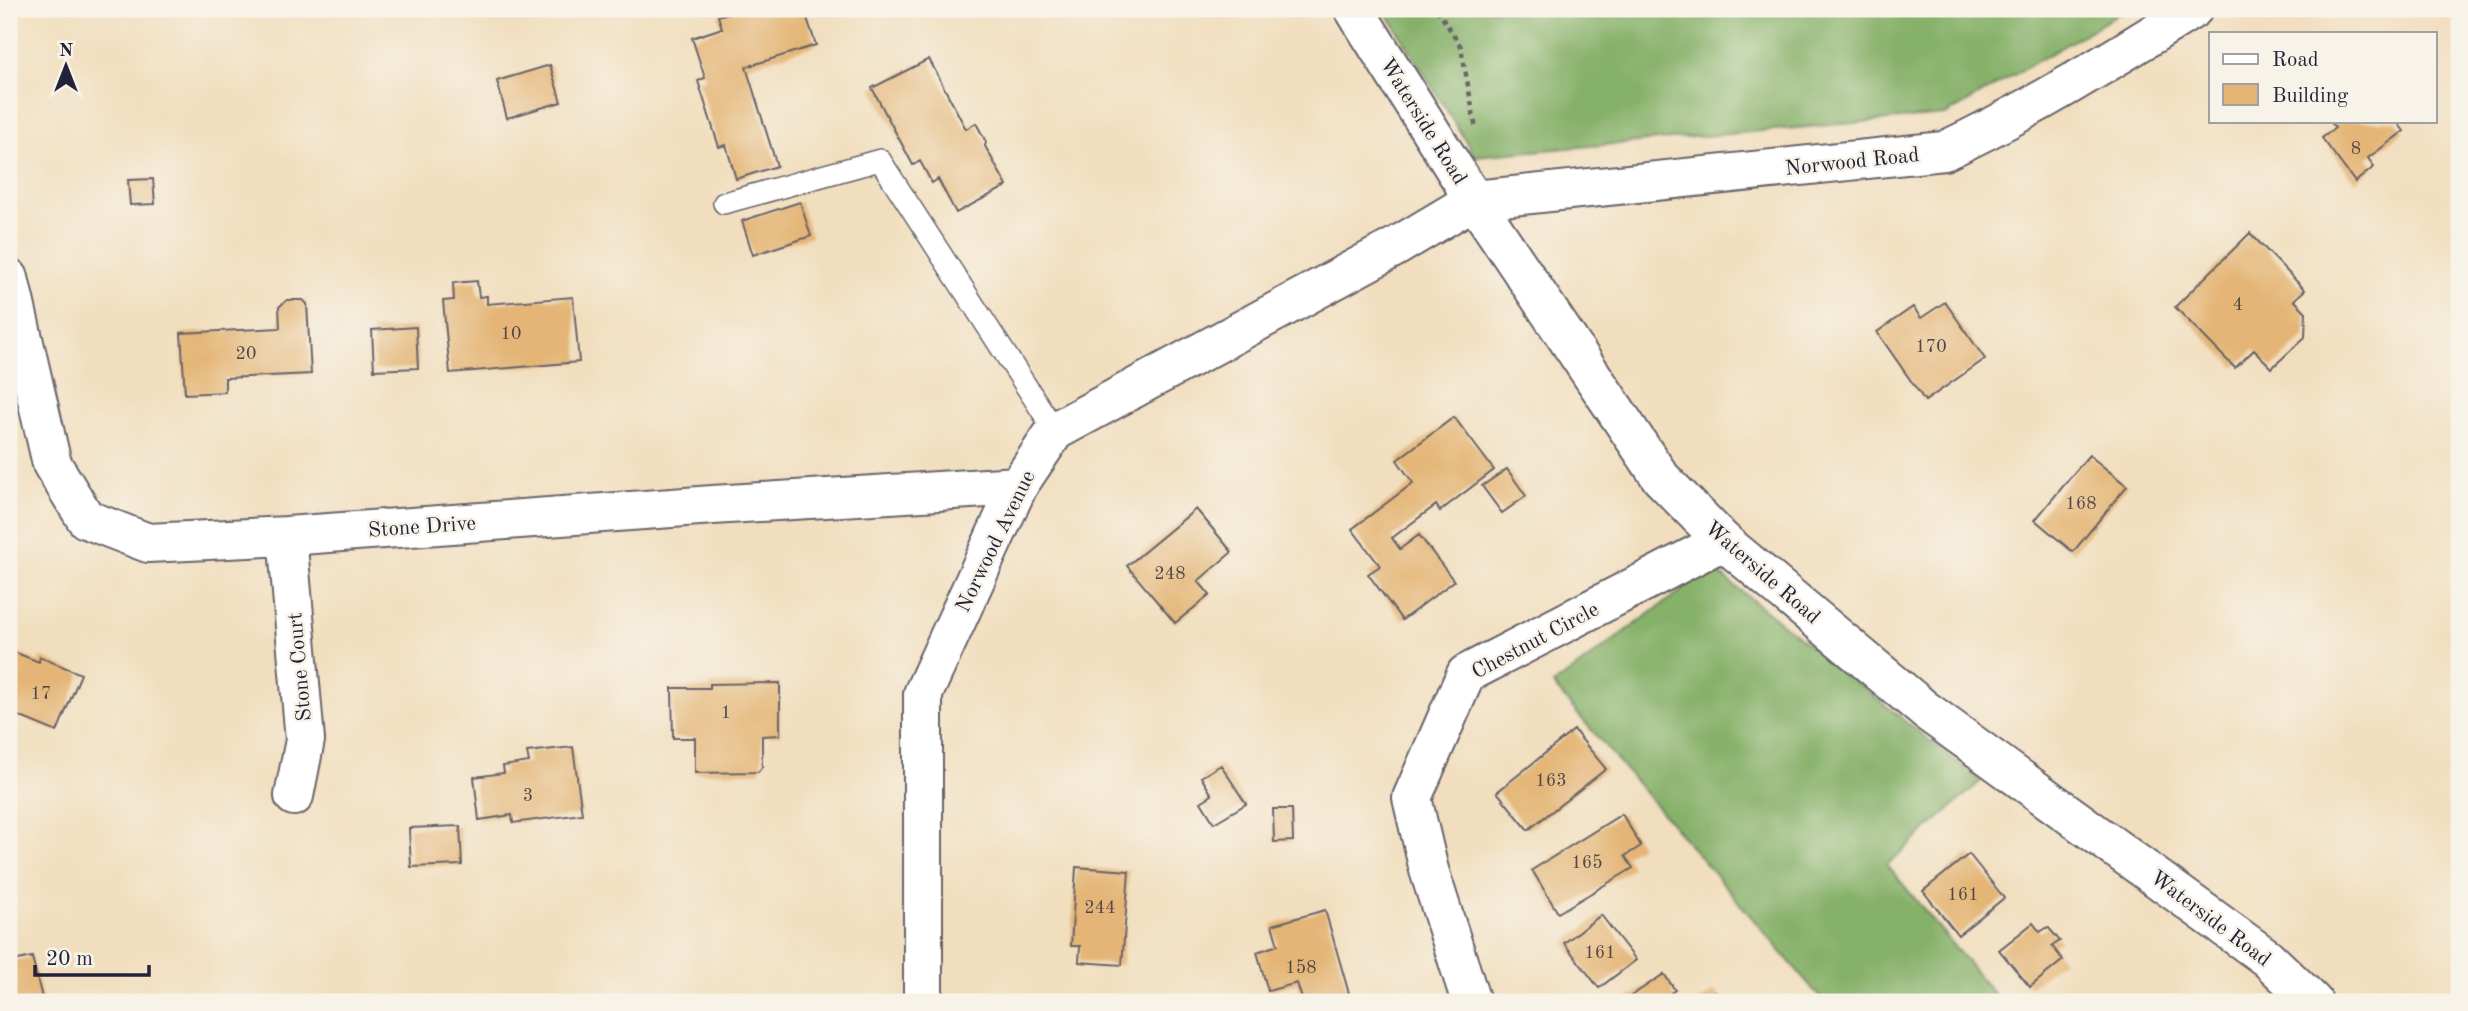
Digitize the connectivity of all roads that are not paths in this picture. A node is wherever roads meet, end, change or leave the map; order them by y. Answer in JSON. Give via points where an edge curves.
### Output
{"nodes":[{"id":1,"x":1354,"y":9,"type":"edge"},
{"id":2,"x":2193,"y":9,"type":"edge"},
{"id":3,"x":1474,"y":200,"type":"junction"},
{"id":4,"x":724,"y":203,"type":"dead end"},
{"id":5,"x":9,"y":278,"type":"edge"},
{"id":6,"x":1055,"y":431,"type":"junction"},
{"id":7,"x":1018,"y":486,"type":"junction"},
{"id":8,"x":287,"y":537,"type":"junction"},
{"id":9,"x":1724,"y":541,"type":"junction"},
{"id":10,"x":294,"y":796,"type":"dead end"},
{"id":11,"x":923,"y":1002,"type":"edge"},
{"id":12,"x":1471,"y":1002,"type":"edge"},
{"id":13,"x":2313,"y":1002,"type":"edge"}],
"edges":[{"from":1,"to":3,"type":"street","name":"Waterside Road"},
{"from":2,"to":3,"type":"street","name":"Norwood Road","via":[[2010,120],[1944,151]]},
{"from":3,"to":6,"type":"street","name":"Norwood Avenue"},
{"from":3,"to":9,"type":"street","name":"Waterside Road","via":[[1661,478]]},
{"from":4,"to":6,"type":"lane","via":[[880,160]]},
{"from":5,"to":8,"type":"street","name":"Stone Drive","via":[[52,464],[86,519],[148,544]]},
{"from":6,"to":7,"type":"street","name":"Norwood Avenue"},
{"from":7,"to":8,"type":"street","name":"Stone Drive"},
{"from":7,"to":11,"type":"street","name":"Norwood Avenue","via":[[923,694]]},
{"from":8,"to":10,"type":"street","name":"Stone Court","via":[[305,740]]},
{"from":9,"to":12,"type":"street","name":"Chestnut Circle","via":[[1466,674],[1412,798],[1429,870]]},
{"from":9,"to":13,"type":"street","name":"Waterside Road","via":[[1925,710],[2256,950]]}]}
